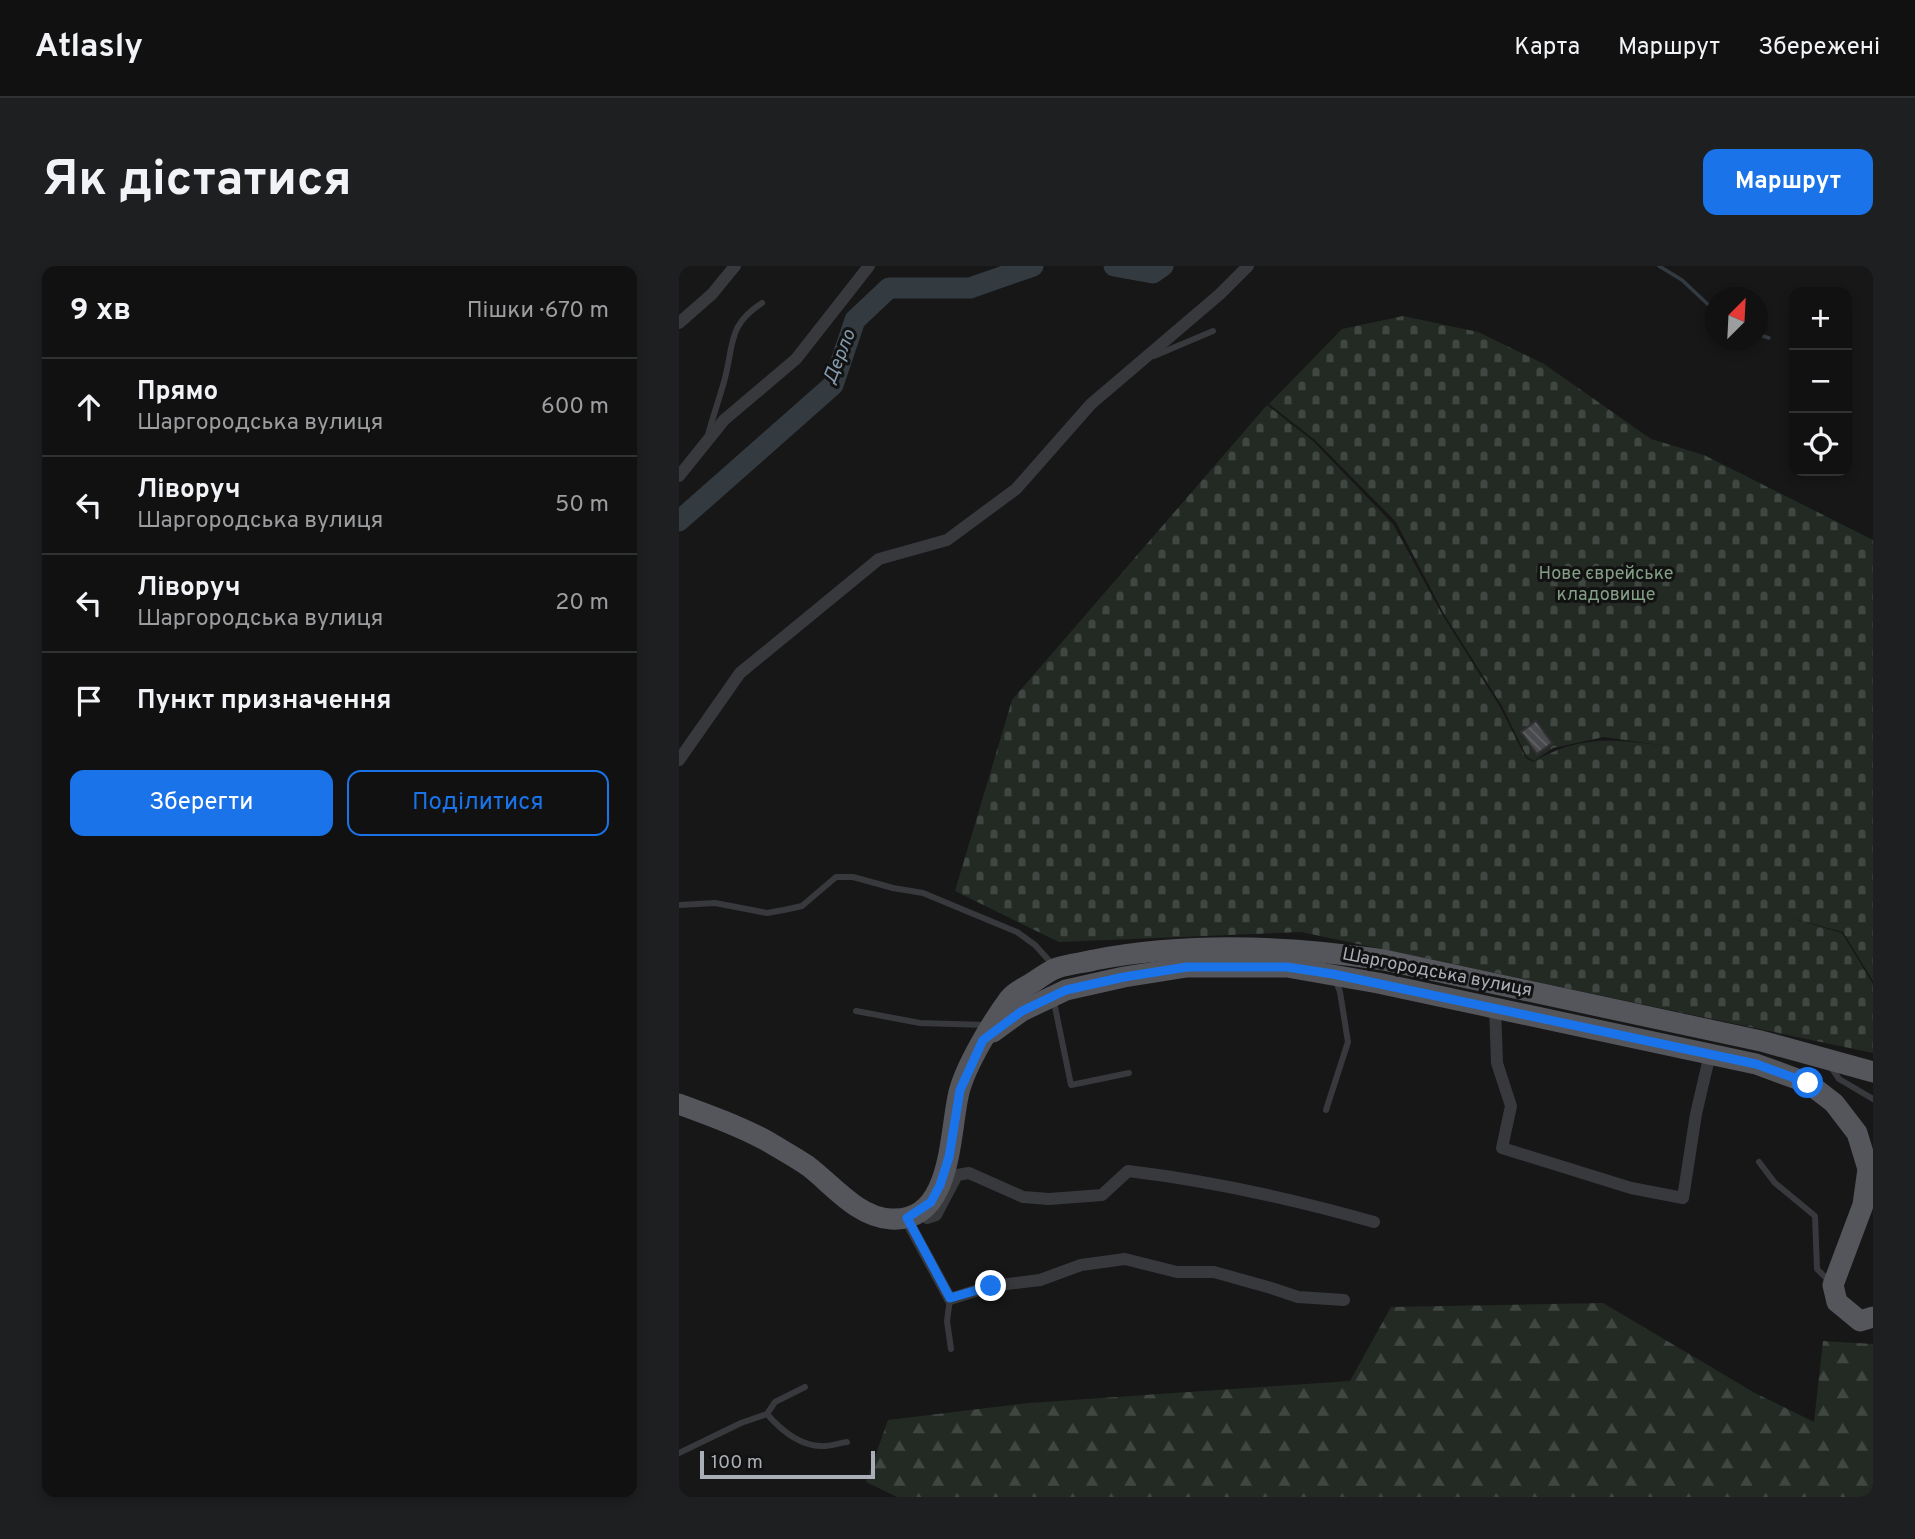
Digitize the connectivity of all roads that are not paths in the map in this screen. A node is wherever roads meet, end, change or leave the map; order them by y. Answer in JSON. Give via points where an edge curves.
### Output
{"nodes":[{"id":1,"x":735,"y":266,"type":"edge"},
{"id":2,"x":869,"y":266,"type":"edge"},
{"id":3,"x":1248,"y":266,"type":"edge"},
{"id":4,"x":762,"y":303,"type":"dead end"},
{"id":5,"x":679,"y":323,"type":"edge"},
{"id":6,"x":1213,"y":331,"type":"dead end"},
{"id":7,"x":1139,"y":364,"type":"junction"},
{"id":8,"x":705,"y":444,"type":"junction"},
{"id":9,"x":679,"y":476,"type":"edge"},
{"id":10,"x":679,"y":760,"type":"edge"},
{"id":11,"x":679,"y":905,"type":"edge"},
{"id":12,"x":1056,"y":968,"type":"junction"},
{"id":13,"x":1333,"y":974,"type":"junction"},
{"id":14,"x":1053,"y":996,"type":"junction"},
{"id":15,"x":1495,"y":1007,"type":"junction"},
{"id":16,"x":856,"y":1011,"type":"dead end"},
{"id":17,"x":987,"y":1033,"type":"junction"},
{"id":18,"x":1710,"y":1054,"type":"junction"},
{"id":19,"x":1826,"y":1059,"type":"junction"},
{"id":20,"x":1873,"y":1072,"type":"edge"},
{"id":21,"x":1129,"y":1073,"type":"dead end"},
{"id":22,"x":1873,"y":1099,"type":"edge"},
{"id":23,"x":679,"y":1104,"type":"edge"},
{"id":24,"x":1325,"y":1110,"type":"dead end"},
{"id":25,"x":1759,"y":1162,"type":"dead end"},
{"id":26,"x":913,"y":1214,"type":"junction"},
{"id":27,"x":1374,"y":1222,"type":"dead end"},
{"id":28,"x":1833,"y":1285,"type":"junction"},
{"id":29,"x":950,"y":1298,"type":"junction"},
{"id":30,"x":1344,"y":1300,"type":"dead end"},
{"id":31,"x":1873,"y":1317,"type":"edge"},
{"id":32,"x":951,"y":1349,"type":"dead end"},
{"id":33,"x":805,"y":1387,"type":"dead end"},
{"id":34,"x":767,"y":1414,"type":"junction"},
{"id":35,"x":848,"y":1442,"type":"dead end"},
{"id":36,"x":679,"y":1453,"type":"edge"}],
"edges":[{"from":1,"to":5,"type":"street"},
{"from":2,"to":8,"type":"street","via":[[796,359],[725,420]]},
{"from":3,"to":7,"type":"street"},
{"from":4,"to":8,"type":"lane","via":[[748,312],[733,332]]},
{"from":6,"to":7,"type":"lane"},
{"from":7,"to":10,"type":"street","via":[[1091,404],[1016,489],[947,540],[879,559],[740,673]]},
{"from":8,"to":9,"type":"street"},
{"from":11,"to":12,"type":"lane","via":[[715,903],[767,913],[802,906],[836,877],[853,877],[923,893],[1017,932]]},
{"from":12,"to":17,"type":"main road","name":"Шаргородська вулиця","via":[[1011,996]]},
{"from":12,"to":19,"type":"main road","name":"Шаргородська вулиця","via":[[1120,955],[1184,950],[1336,953],[1524,989]]},
{"from":13,"to":14,"type":"main road","name":"Шаргородська вулиця","via":[[1287,967],[1187,967],[1124,977]]},
{"from":13,"to":15,"type":"main road","name":"Шаргородська вулиця"},
{"from":13,"to":24,"type":"lane","via":[[1341,992],[1348,1042]]},
{"from":14,"to":17,"type":"main road","name":"Шаргородська вулиця"},
{"from":14,"to":21,"type":"lane","via":[[1071,1085]]},
{"from":15,"to":18,"type":"main road","name":"Шаргородська вулиця"},
{"from":15,"to":18,"type":"street","via":[[1497,1063],[1511,1106],[1502,1149],[1631,1188],[1683,1198]]},
{"from":16,"to":17,"type":"lane"},
{"from":17,"to":26,"type":"main road","name":"Шаргородська вулиця","via":[[960,1090],[940,1185],[931,1202]]},
{"from":18,"to":28,"type":"main road","name":"Шаргородська вулиця","via":[[1808,1083],[1833,1103],[1857,1133],[1868,1169],[1863,1205]]},
{"from":19,"to":20,"type":"main road","name":"Шаргородська вулиця"},
{"from":19,"to":22,"type":"lane","via":[[1839,1080]]},
{"from":23,"to":26,"type":"main road","via":[[766,1141],[866,1212],[889,1219]]},
{"from":25,"to":28,"type":"lane","via":[[1775,1183],[1815,1216],[1817,1269]]},
{"from":26,"to":27,"type":"street","via":[[936,1215],[957,1175],[968,1173],[1023,1196],[1049,1199],[1102,1195],[1128,1171],[1223,1185]]},
{"from":26,"to":29,"type":"street"},
{"from":28,"to":31,"type":"main road","via":[[1837,1301],[1860,1321]]},
{"from":29,"to":30,"type":"street","via":[[991,1286],[1040,1280],[1081,1265],[1125,1259],[1177,1272],[1214,1272],[1298,1297]]},
{"from":29,"to":32,"type":"lane"},
{"from":33,"to":34,"type":"lane","via":[[775,1402]]},
{"from":34,"to":35,"type":"lane","via":[[804,1442],[821,1447]]},
{"from":34,"to":36,"type":"lane"}]}
